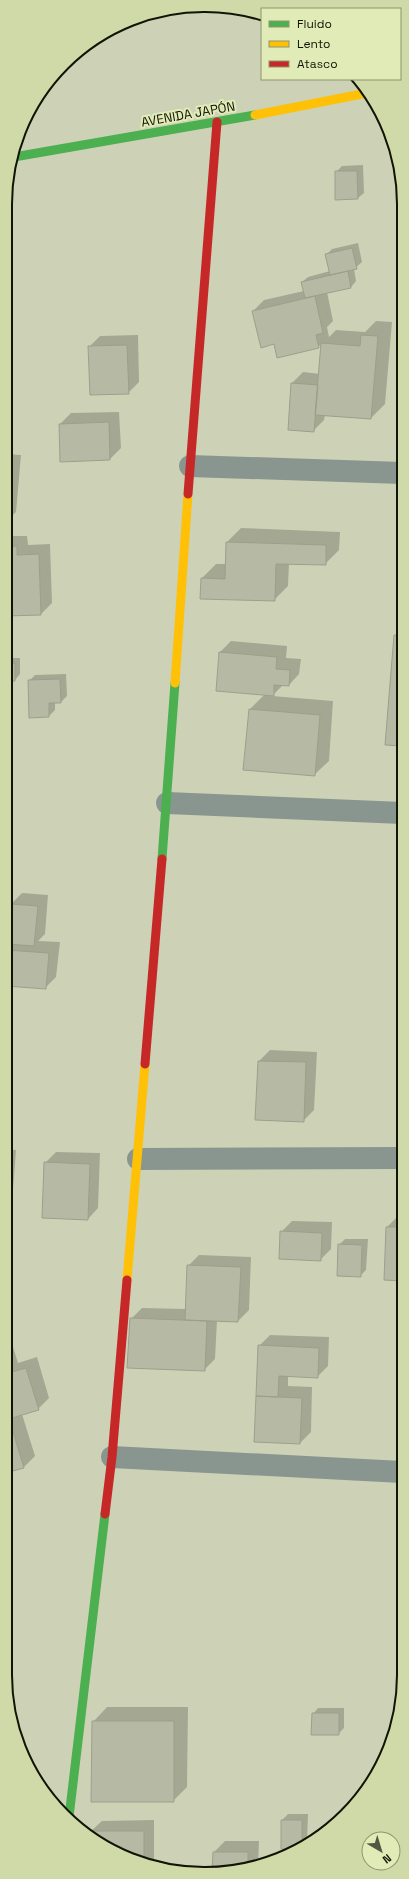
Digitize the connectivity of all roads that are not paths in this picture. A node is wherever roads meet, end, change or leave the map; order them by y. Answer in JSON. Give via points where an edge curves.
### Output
{"nodes":[{"id":1,"x":363,"y":95,"type":"edge"},
{"id":2,"x":217,"y":122,"type":"junction"},
{"id":3,"x":19,"y":156,"type":"edge"},
{"id":4,"x":190,"y":466,"type":"junction"},
{"id":5,"x":397,"y":473,"type":"edge"},
{"id":6,"x":167,"y":803,"type":"junction"},
{"id":7,"x":397,"y":813,"type":"edge"},
{"id":8,"x":397,"y":1158,"type":"edge"},
{"id":9,"x":138,"y":1159,"type":"junction"},
{"id":10,"x":112,"y":1457,"type":"junction"},
{"id":11,"x":397,"y":1472,"type":"edge"},
{"id":12,"x":70,"y":1812,"type":"edge"}],
"edges":[{"from":1,"to":2,"type":"street","name":"AVENIDA JAPÓN"},
{"from":2,"to":3,"type":"street","name":"AVENIDA JAPÓN"},
{"from":2,"to":4,"type":"street"},
{"from":4,"to":5,"type":"street"},
{"from":4,"to":6,"type":"street"},
{"from":6,"to":7,"type":"street"},
{"from":6,"to":9,"type":"street"},
{"from":8,"to":9,"type":"street"},
{"from":9,"to":10,"type":"street"},
{"from":10,"to":11,"type":"street"},
{"from":10,"to":12,"type":"street"}]}
